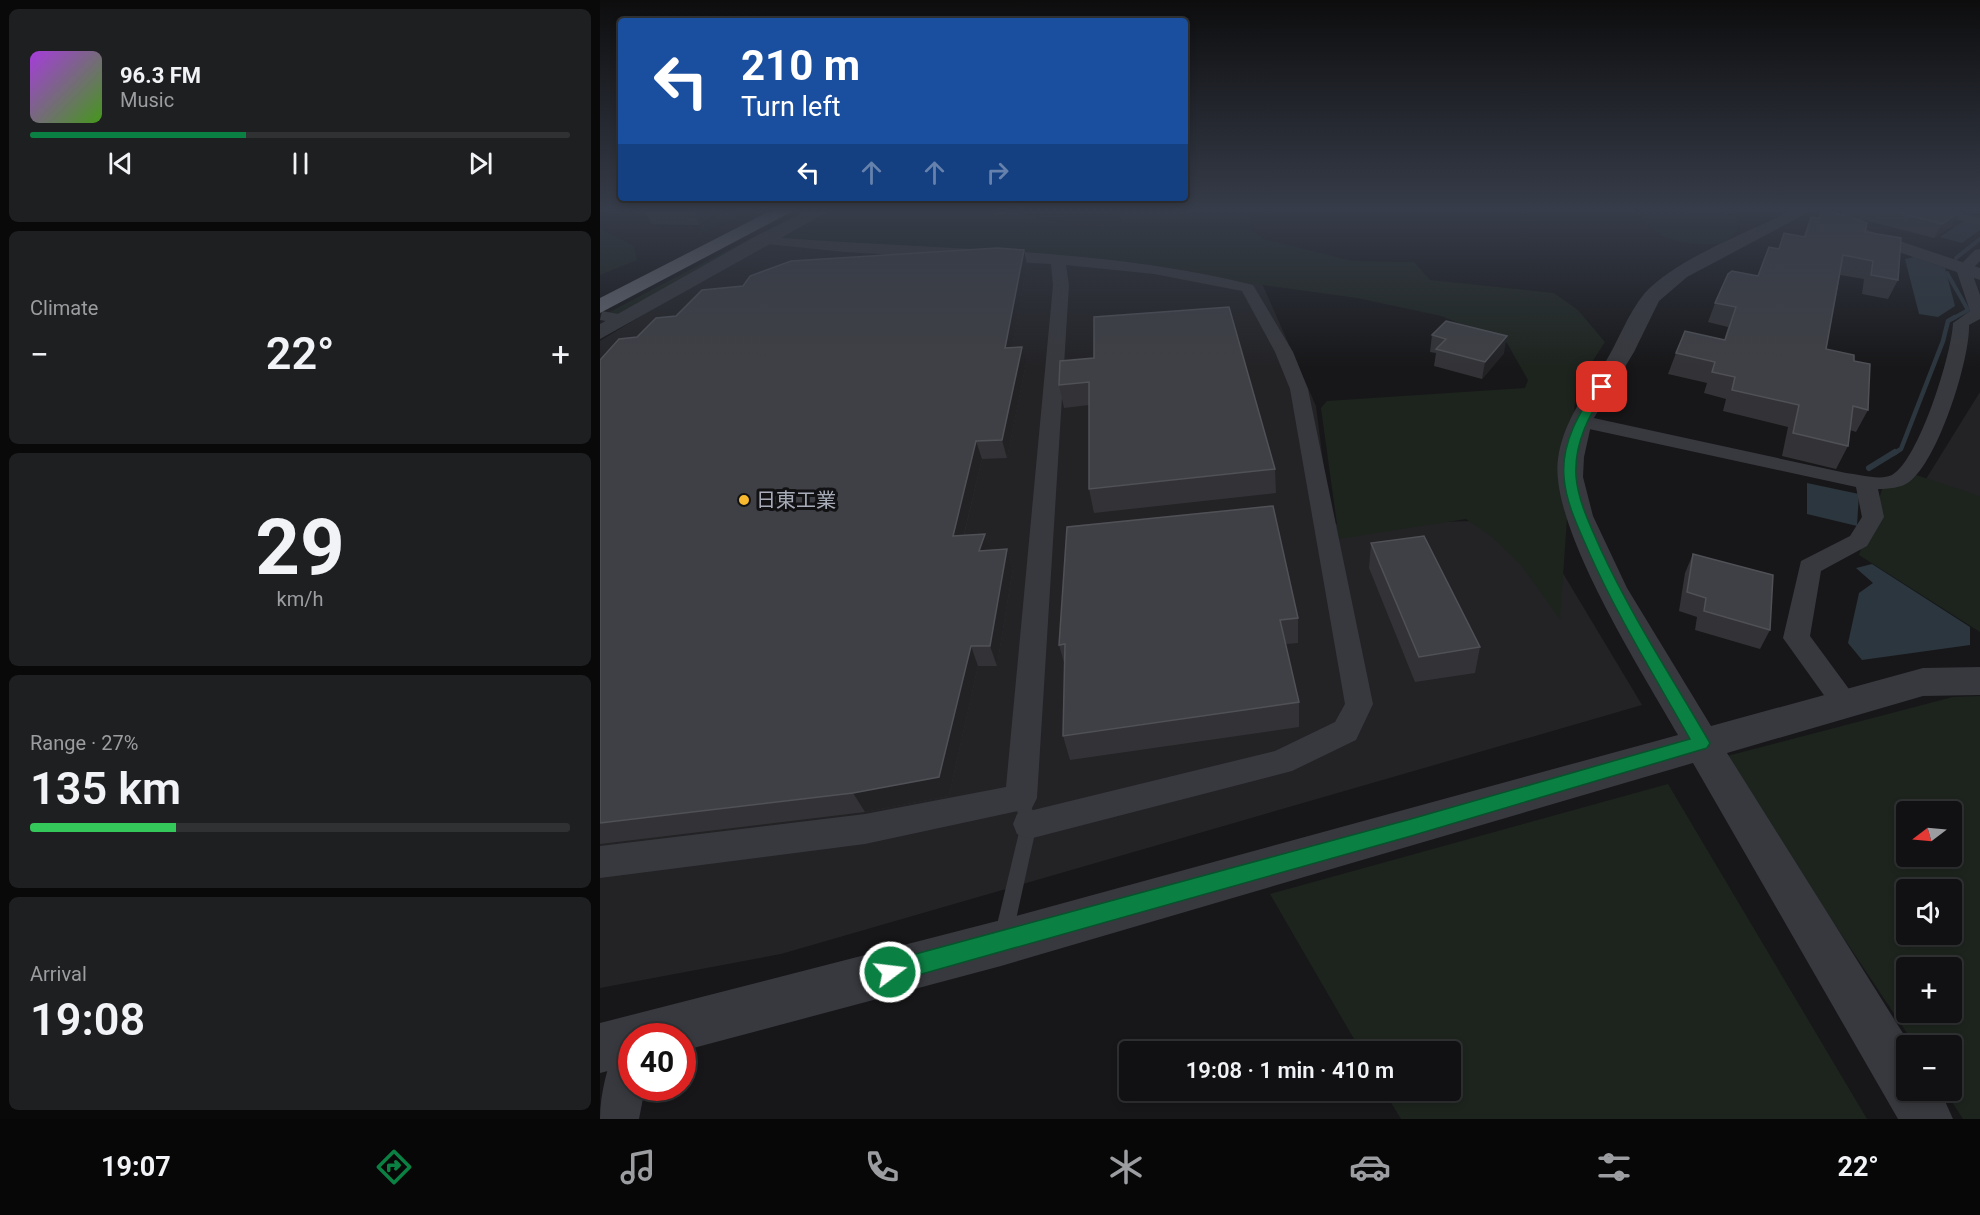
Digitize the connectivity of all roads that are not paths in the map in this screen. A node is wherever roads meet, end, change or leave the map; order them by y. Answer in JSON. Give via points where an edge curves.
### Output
{"nodes":[{"id":1,"x":662,"y":263,"type":"edge"},
{"id":2,"x":699,"y":263,"type":"edge"},
{"id":3,"x":716,"y":263,"type":"edge"},
{"id":4,"x":1058,"y":263,"type":"edge"},
{"id":5,"x":1083,"y":263,"type":"edge"},
{"id":6,"x":1697,"y":263,"type":"edge"},
{"id":7,"x":1947,"y":263,"type":"edge"},
{"id":8,"x":1972,"y":272,"type":"edge"},
{"id":9,"x":600,"y":294,"type":"edge"},
{"id":10,"x":606,"y":318,"type":"edge"},
{"id":11,"x":1580,"y":421,"type":"junction"},
{"id":12,"x":1866,"y":482,"type":"junction"},
{"id":13,"x":1980,"y":681,"type":"edge"},
{"id":14,"x":1846,"y":704,"type":"junction"},
{"id":15,"x":1701,"y":743,"type":"junction"},
{"id":16,"x":1025,"y":811,"type":"junction"},
{"id":17,"x":600,"y":862,"type":"edge"},
{"id":18,"x":1001,"y":943,"type":"junction"},
{"id":19,"x":695,"y":1023,"type":"edge"},
{"id":20,"x":618,"y":1044,"type":"edge"},
{"id":21,"x":600,"y":1048,"type":"edge"},
{"id":22,"x":1896,"y":1068,"type":"edge"},
{"id":23,"x":622,"y":1101,"type":"edge"},
{"id":24,"x":1916,"y":1101,"type":"edge"},
{"id":25,"x":618,"y":1119,"type":"edge"},
{"id":26,"x":1927,"y":1119,"type":"edge"}],
"edges":[{"from":1,"to":9,"type":"highway"},
{"from":2,"to":10,"type":"highway"},
{"from":3,"to":10,"type":"street"},
{"from":4,"to":16,"type":"street","via":[[1060,285]]},
{"from":5,"to":16,"type":"street","via":[[1169,271],[1248,288],[1284,352],[1299,389],[1359,704],[1346,731],[1281,762]]},
{"from":6,"to":11,"type":"street","via":[[1651,298]]},
{"from":7,"to":8,"type":"street"},
{"from":8,"to":12,"type":"street","via":[[1979,313],[1961,323],[1961,341],[1929,443],[1903,478],[1884,484]]},
{"from":11,"to":12,"type":"street"},
{"from":11,"to":15,"type":"street","via":[[1570,477],[1579,516],[1611,588]]},
{"from":12,"to":14,"type":"street","via":[[1873,517],[1859,541],[1810,567],[1796,638]]},
{"from":13,"to":14,"type":"street","via":[[1923,682]]},
{"from":14,"to":15,"type":"street"},
{"from":15,"to":18,"type":"street"},
{"from":15,"to":22,"type":"street"},
{"from":16,"to":17,"type":"street"},
{"from":16,"to":18,"type":"lane"},
{"from":18,"to":19,"type":"street"},
{"from":20,"to":21,"type":"street"},
{"from":23,"to":25,"type":"street"},
{"from":24,"to":26,"type":"street"}]}
